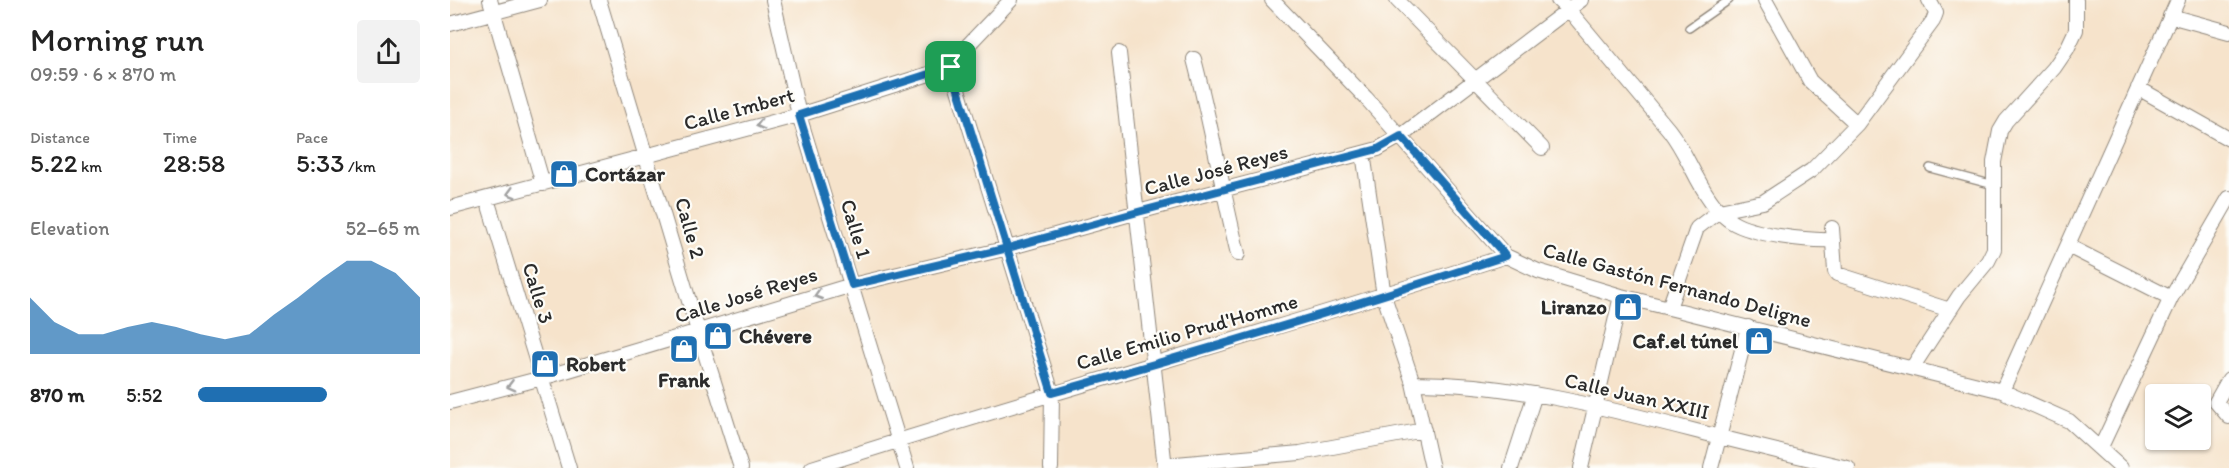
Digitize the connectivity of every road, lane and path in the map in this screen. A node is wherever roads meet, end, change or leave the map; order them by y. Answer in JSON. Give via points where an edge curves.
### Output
{"nodes":[{"id":1,"x":540,"y":0,"type":"edge"},
{"id":2,"x":599,"y":0,"type":"edge"},
{"id":3,"x":773,"y":0,"type":"edge"},
{"id":4,"x":1011,"y":0,"type":"edge"},
{"id":5,"x":1272,"y":0,"type":"edge"},
{"id":6,"x":1397,"y":0,"type":"edge"},
{"id":7,"x":1558,"y":0,"type":"edge"},
{"id":8,"x":1581,"y":0,"type":"edge"},
{"id":9,"x":1729,"y":0,"type":"edge"},
{"id":10,"x":1765,"y":0,"type":"edge"},
{"id":11,"x":2076,"y":0,"type":"edge"},
{"id":12,"x":2178,"y":0,"type":"edge"},
{"id":13,"x":1934,"y":2,"type":"edge"},
{"id":14,"x":492,"y":6,"type":"edge"},
{"id":15,"x":1569,"y":10,"type":"junction"},
{"id":16,"x":2170,"y":16,"type":"junction"},
{"id":17,"x":450,"y":24,"type":"edge"},
{"id":18,"x":1689,"y":28,"type":"dead end"},
{"id":19,"x":2229,"y":32,"type":"edge"},
{"id":20,"x":1119,"y":53,"type":"dead end"},
{"id":21,"x":1194,"y":59,"type":"dead end"},
{"id":22,"x":951,"y":67,"type":"junction"},
{"id":23,"x":1475,"y":80,"type":"junction"},
{"id":24,"x":2138,"y":88,"type":"junction"},
{"id":25,"x":799,"y":115,"type":"junction"},
{"id":26,"x":1857,"y":124,"type":"junction"},
{"id":27,"x":1401,"y":136,"type":"junction"},
{"id":28,"x":2229,"y":139,"type":"edge"},
{"id":29,"x":1542,"y":148,"type":"dead end"},
{"id":30,"x":1363,"y":153,"type":"junction"},
{"id":31,"x":647,"y":155,"type":"junction"},
{"id":32,"x":1930,"y":168,"type":"dead end"},
{"id":33,"x":543,"y":184,"type":"junction"},
{"id":34,"x":1995,"y":185,"type":"junction"},
{"id":35,"x":1222,"y":189,"type":"junction"},
{"id":36,"x":2229,"y":198,"type":"edge"},
{"id":37,"x":487,"y":199,"type":"junction"},
{"id":38,"x":450,"y":208,"type":"edge"},
{"id":39,"x":1719,"y":211,"type":"junction"},
{"id":40,"x":1138,"y":212,"type":"junction"},
{"id":41,"x":2068,"y":246,"type":"junction"},
{"id":42,"x":1008,"y":248,"type":"junction"},
{"id":43,"x":1238,"y":254,"type":"dead end"},
{"id":44,"x":1506,"y":256,"type":"junction"},
{"id":45,"x":852,"y":285,"type":"junction"},
{"id":46,"x":1384,"y":296,"type":"junction"},
{"id":47,"x":1621,"y":296,"type":"junction"},
{"id":48,"x":2171,"y":298,"type":"junction"},
{"id":49,"x":1669,"y":308,"type":"junction"},
{"id":50,"x":1950,"y":310,"type":"junction"},
{"id":51,"x":1748,"y":327,"type":"junction"},
{"id":52,"x":698,"y":331,"type":"junction"},
{"id":53,"x":1152,"y":365,"type":"junction"},
{"id":54,"x":1912,"y":368,"type":"junction"},
{"id":55,"x":542,"y":378,"type":"junction"},
{"id":56,"x":2229,"y":379,"type":"edge"},
{"id":57,"x":1413,"y":383,"type":"junction"},
{"id":58,"x":2002,"y":392,"type":"junction"},
{"id":59,"x":1052,"y":393,"type":"junction"},
{"id":60,"x":1535,"y":394,"type":"junction"},
{"id":61,"x":450,"y":402,"type":"edge"},
{"id":62,"x":1596,"y":405,"type":"junction"},
{"id":63,"x":2229,"y":417,"type":"edge"},
{"id":64,"x":1424,"y":430,"type":"junction"},
{"id":65,"x":1719,"y":437,"type":"junction"},
{"id":66,"x":899,"y":440,"type":"junction"},
{"id":67,"x":2100,"y":448,"type":"junction"},
{"id":68,"x":1165,"y":467,"type":"edge"},
{"id":69,"x":569,"y":468,"type":"edge"},
{"id":70,"x":741,"y":468,"type":"edge"},
{"id":71,"x":812,"y":468,"type":"edge"},
{"id":72,"x":907,"y":468,"type":"edge"},
{"id":73,"x":1051,"y":468,"type":"edge"},
{"id":74,"x":1432,"y":468,"type":"edge"},
{"id":75,"x":1511,"y":468,"type":"edge"},
{"id":76,"x":1581,"y":468,"type":"edge"},
{"id":77,"x":1711,"y":468,"type":"edge"},
{"id":78,"x":1848,"y":468,"type":"edge"},
{"id":79,"x":2121,"y":468,"type":"edge"}],
"edges":[{"from":1,"to":14,"type":"street"},
{"from":2,"to":31,"type":"street","name":"Calle 2"},
{"from":3,"to":25,"type":"street","name":"Calle 1"},
{"from":4,"to":22,"type":"street"},
{"from":5,"to":27,"type":"street","name":"Calle Gastón Fernando Deligne"},
{"from":6,"to":23,"type":"street"},
{"from":7,"to":15,"type":"street"},
{"from":8,"to":15,"type":"street","name":"Calle José Reyes"},
{"from":9,"to":18,"type":"lane"},
{"from":10,"to":26,"type":"street","via":[[1810,81]]},
{"from":11,"to":34,"type":"street","via":[[2076,30],[2067,49],[2000,132],[1994,162]]},
{"from":12,"to":16,"type":"street"},
{"from":13,"to":26,"type":"street","via":[[1933,21]]},
{"from":14,"to":17,"type":"street"},
{"from":14,"to":33,"type":"street"},
{"from":15,"to":23,"type":"street","name":"Calle José Reyes"},
{"from":15,"to":39,"type":"street","via":[[1683,147]]},
{"from":16,"to":19,"type":"street"},
{"from":16,"to":24,"type":"street"},
{"from":20,"to":40,"type":"street"},
{"from":21,"to":35,"type":"street"},
{"from":22,"to":25,"type":"street","name":"Calle Imbert"},
{"from":22,"to":42,"type":"street"},
{"from":23,"to":27,"type":"street","name":"Calle José Reyes"},
{"from":23,"to":29,"type":"street"},
{"from":24,"to":28,"type":"street"},
{"from":24,"to":41,"type":"street"},
{"from":25,"to":31,"type":"street","name":"Calle Imbert","one_way":true},
{"from":25,"to":45,"type":"street","name":"Calle 1"},
{"from":26,"to":39,"type":"street","via":[[1812,170],[1762,202]]},
{"from":27,"to":30,"type":"street","name":"Calle José Reyes"},
{"from":27,"to":44,"type":"street","name":"Calle Gastón Fernando Deligne"},
{"from":30,"to":35,"type":"street","name":"Calle José Reyes"},
{"from":30,"to":46,"type":"street"},
{"from":31,"to":33,"type":"street","name":"Calle Imbert"},
{"from":31,"to":52,"type":"street","name":"Calle 2"},
{"from":32,"to":34,"type":"lane"},
{"from":33,"to":37,"type":"street","name":"Calle Imbert","one_way":true},
{"from":34,"to":50,"type":"street","via":[[1994,249]]},
{"from":35,"to":40,"type":"street","name":"Calle José Reyes"},
{"from":35,"to":43,"type":"street"},
{"from":36,"to":48,"type":"street"},
{"from":37,"to":38,"type":"street","name":"Calle Imbert"},
{"from":37,"to":55,"type":"street","name":"Calle 3"},
{"from":39,"to":49,"type":"street","via":[[1697,228]]},
{"from":39,"to":50,"type":"street","via":[[1732,222],[1752,230],[1801,238],[1833,234],[1837,274]]},
{"from":40,"to":42,"type":"street","name":"Calle José Reyes"},
{"from":40,"to":53,"type":"street"},
{"from":41,"to":48,"type":"street"},
{"from":41,"to":58,"type":"street"},
{"from":42,"to":45,"type":"street","name":"Calle José Reyes"},
{"from":42,"to":59,"type":"street"},
{"from":44,"to":46,"type":"street","name":"Calle Emilio Prud'Homme"},
{"from":44,"to":47,"type":"street","name":"Calle Gastón Fernando Deligne","via":[[1538,271]]},
{"from":45,"to":52,"type":"street","name":"Calle José Reyes","one_way":true},
{"from":45,"to":66,"type":"street","name":"Calle 1"},
{"from":46,"to":53,"type":"street","name":"Calle Emilio Prud'Homme"},
{"from":46,"to":57,"type":"street"},
{"from":47,"to":49,"type":"street","name":"Calle Gastón Fernando Deligne"},
{"from":47,"to":62,"type":"street"},
{"from":48,"to":67,"type":"street"},
{"from":49,"to":51,"type":"street","name":"Calle Gastón Fernando Deligne"},
{"from":50,"to":54,"type":"street"},
{"from":51,"to":54,"type":"street","name":"Calle Gastón Fernando Deligne"},
{"from":51,"to":65,"type":"street"},
{"from":52,"to":55,"type":"street","name":"Calle José Reyes"},
{"from":52,"to":70,"type":"street","name":"Calle 2"},
{"from":53,"to":59,"type":"street","name":"Calle Emilio Prud'Homme"},
{"from":53,"to":68,"type":"street"},
{"from":54,"to":58,"type":"street","name":"Calle Gastón Fernando Deligne"},
{"from":55,"to":61,"type":"street","name":"Calle José Reyes","one_way":true},
{"from":55,"to":69,"type":"street","name":"Calle 3"},
{"from":56,"to":63,"type":"street","via":[[2216,402]]},
{"from":57,"to":60,"type":"street","name":"Calle Juan XXIII","via":[[1451,383]]},
{"from":57,"to":64,"type":"street"},
{"from":58,"to":67,"type":"street","name":"Calle Gastón Fernando Deligne","via":[[2069,421]]},
{"from":59,"to":66,"type":"street","name":"Calle Emilio Prud'Homme"},
{"from":59,"to":73,"type":"street"},
{"from":60,"to":62,"type":"street","name":"Calle Juan XXIII"},
{"from":60,"to":75,"type":"street"},
{"from":62,"to":65,"type":"street","name":"Calle Juan XXIII"},
{"from":62,"to":76,"type":"street"},
{"from":64,"to":68,"type":"street","via":[[1300,453]]},
{"from":64,"to":74,"type":"street"},
{"from":65,"to":77,"type":"street"},
{"from":65,"to":78,"type":"street","name":"Calle Juan XXIII"},
{"from":66,"to":71,"type":"street","name":"Calle Emilio Prud'Homme"},
{"from":66,"to":72,"type":"street","name":"Calle 1"},
{"from":67,"to":79,"type":"street","name":"Calle Gastón Fernando Deligne"}]}
